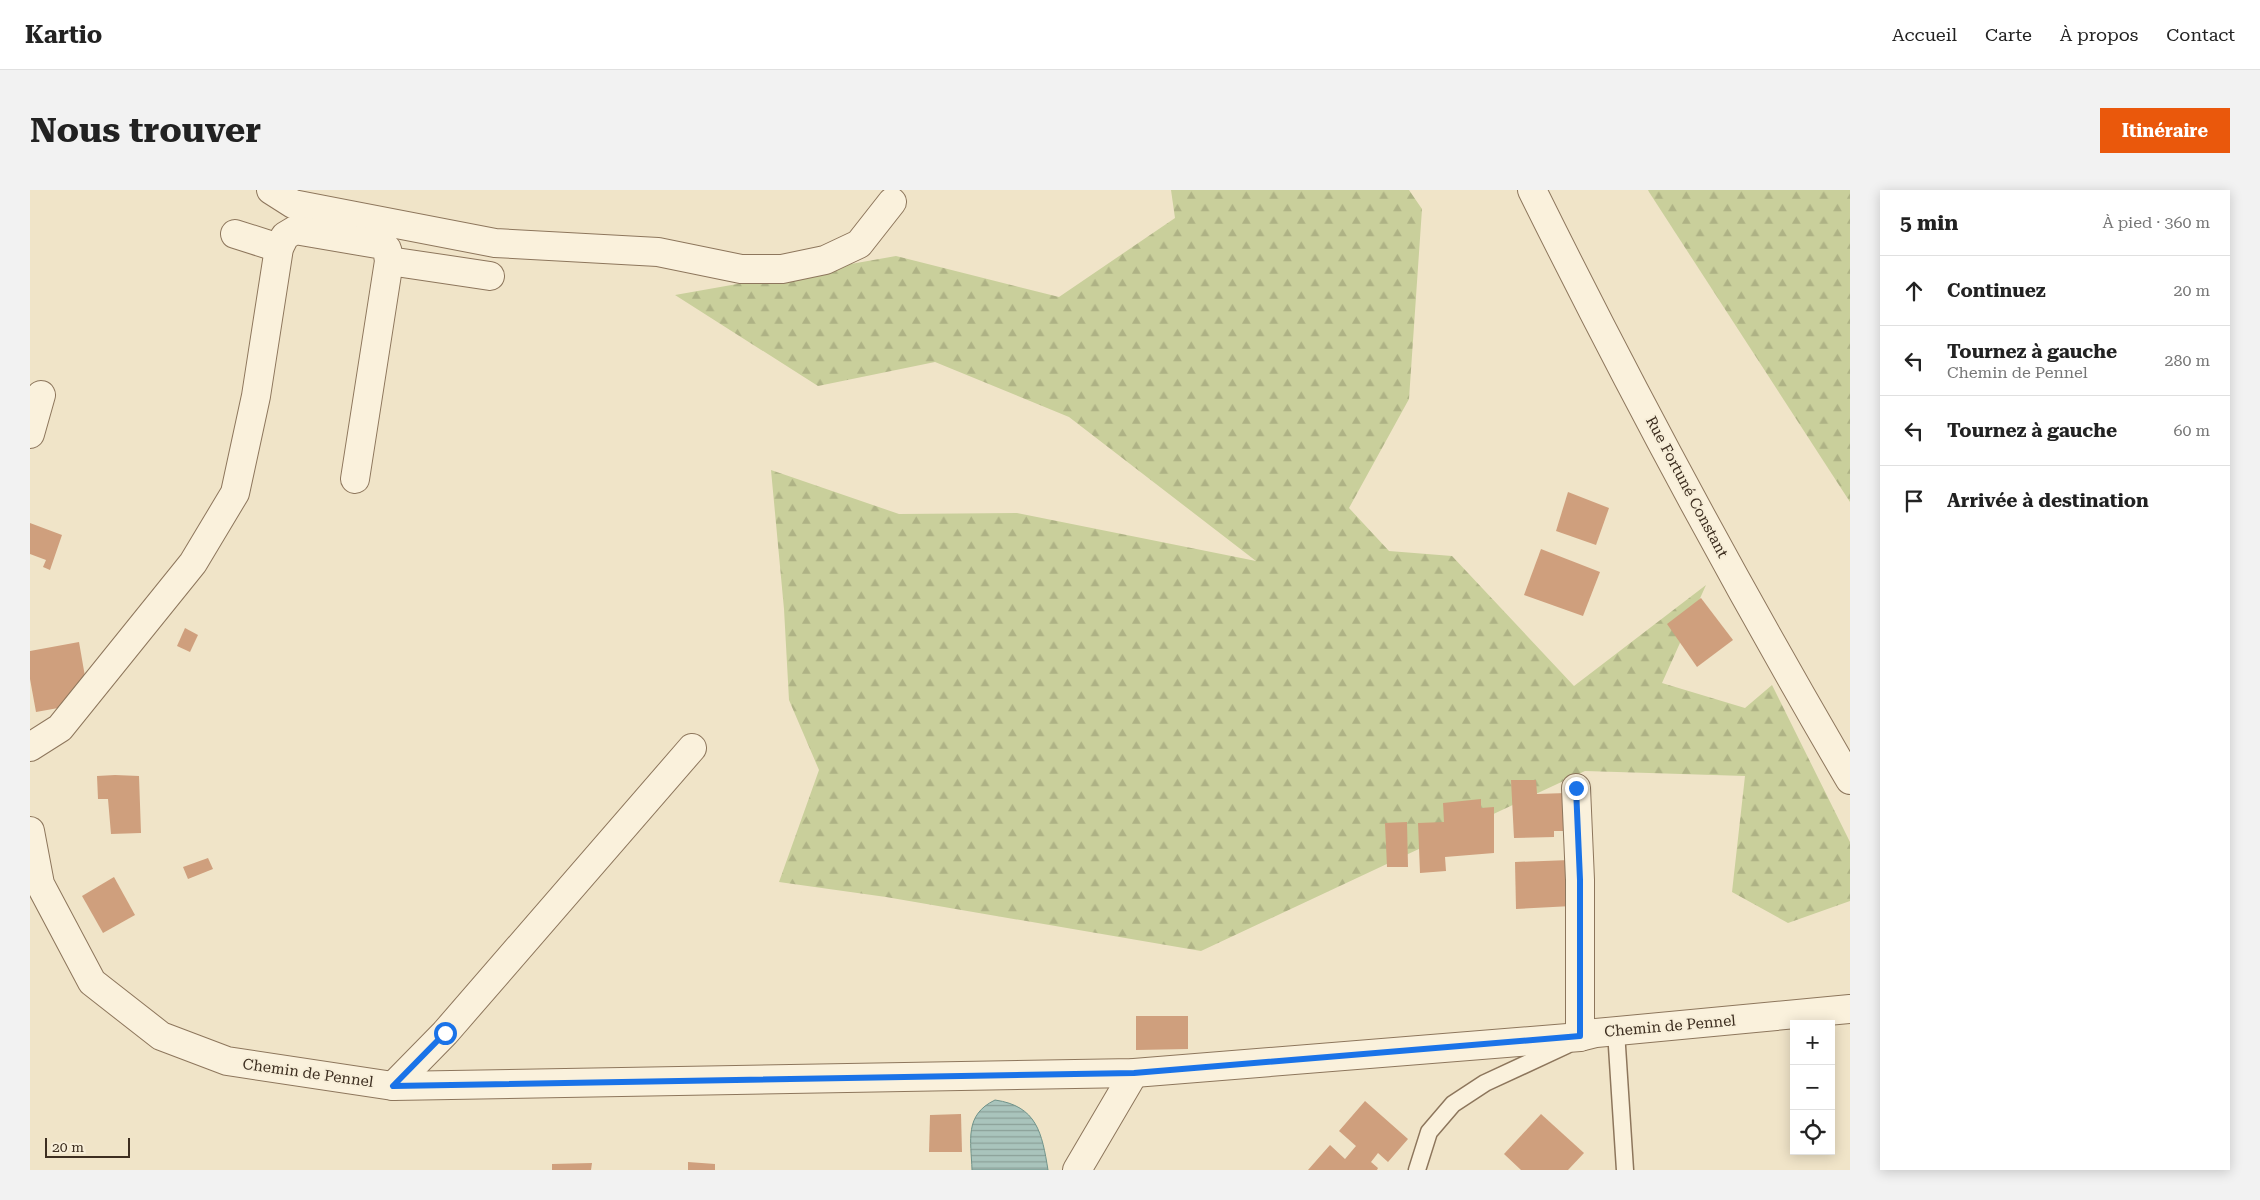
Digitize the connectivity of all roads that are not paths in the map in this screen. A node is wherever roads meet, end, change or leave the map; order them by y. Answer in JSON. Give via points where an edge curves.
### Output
{"nodes":[{"id":1,"x":271,"y":190,"type":"edge"},
{"id":2,"x":1532,"y":190,"type":"edge"},
{"id":3,"x":892,"y":202,"type":"dead end"},
{"id":4,"x":235,"y":234,"type":"dead end"},
{"id":5,"x":279,"y":248,"type":"junction"},
{"id":6,"x":388,"y":261,"type":"junction"},
{"id":7,"x":490,"y":276,"type":"dead end"},
{"id":8,"x":41,"y":395,"type":"dead end"},
{"id":9,"x":30,"y":434,"type":"edge"},
{"id":10,"x":355,"y":478,"type":"dead end"},
{"id":11,"x":30,"y":748,"type":"edge"},
{"id":12,"x":692,"y":748,"type":"dead end"},
{"id":13,"x":1850,"y":780,"type":"edge"},
{"id":14,"x":1576,"y":788,"type":"dead end"},
{"id":15,"x":30,"y":831,"type":"edge"},
{"id":16,"x":1850,"y":1009,"type":"edge"},
{"id":17,"x":1597,"y":1034,"type":"junction"},
{"id":18,"x":1134,"y":1073,"type":"junction"},
{"id":19,"x":393,"y":1086,"type":"junction"},
{"id":20,"x":1077,"y":1170,"type":"edge"},
{"id":21,"x":1417,"y":1170,"type":"edge"},
{"id":22,"x":1625,"y":1170,"type":"edge"}],
"edges":[{"from":1,"to":3,"type":"street","via":[[293,204],[495,243],[658,252],[741,269],[782,269],[825,260],[860,244]]},
{"from":2,"to":13,"type":"street","name":"Rue Fortuné Constant","via":[[1602,332],[1789,676]]},
{"from":4,"to":5,"type":"street"},
{"from":5,"to":6,"type":"street","via":[[285,236],[295,230],[384,245]]},
{"from":5,"to":11,"type":"street","via":[[256,396],[235,493],[187,570],[60,728]]},
{"from":6,"to":7,"type":"street"},
{"from":6,"to":10,"type":"street"},
{"from":8,"to":9,"type":"street"},
{"from":12,"to":19,"type":"street","via":[[445,1033]]},
{"from":14,"to":17,"type":"street","via":[[1580,880]]},
{"from":15,"to":19,"type":"street","name":"Chemin de Pennel","via":[[40,884],[92,982],[161,1036],[228,1061]]},
{"from":16,"to":17,"type":"street","name":"Chemin de Pennel"},
{"from":17,"to":18,"type":"street","name":"Chemin de Pennel"},
{"from":17,"to":21,"type":"lane","via":[[1519,1066],[1453,1104],[1429,1132]]},
{"from":17,"to":22,"type":"lane"},
{"from":18,"to":19,"type":"street","name":"Chemin de Pennel"},
{"from":18,"to":20,"type":"street"}]}
